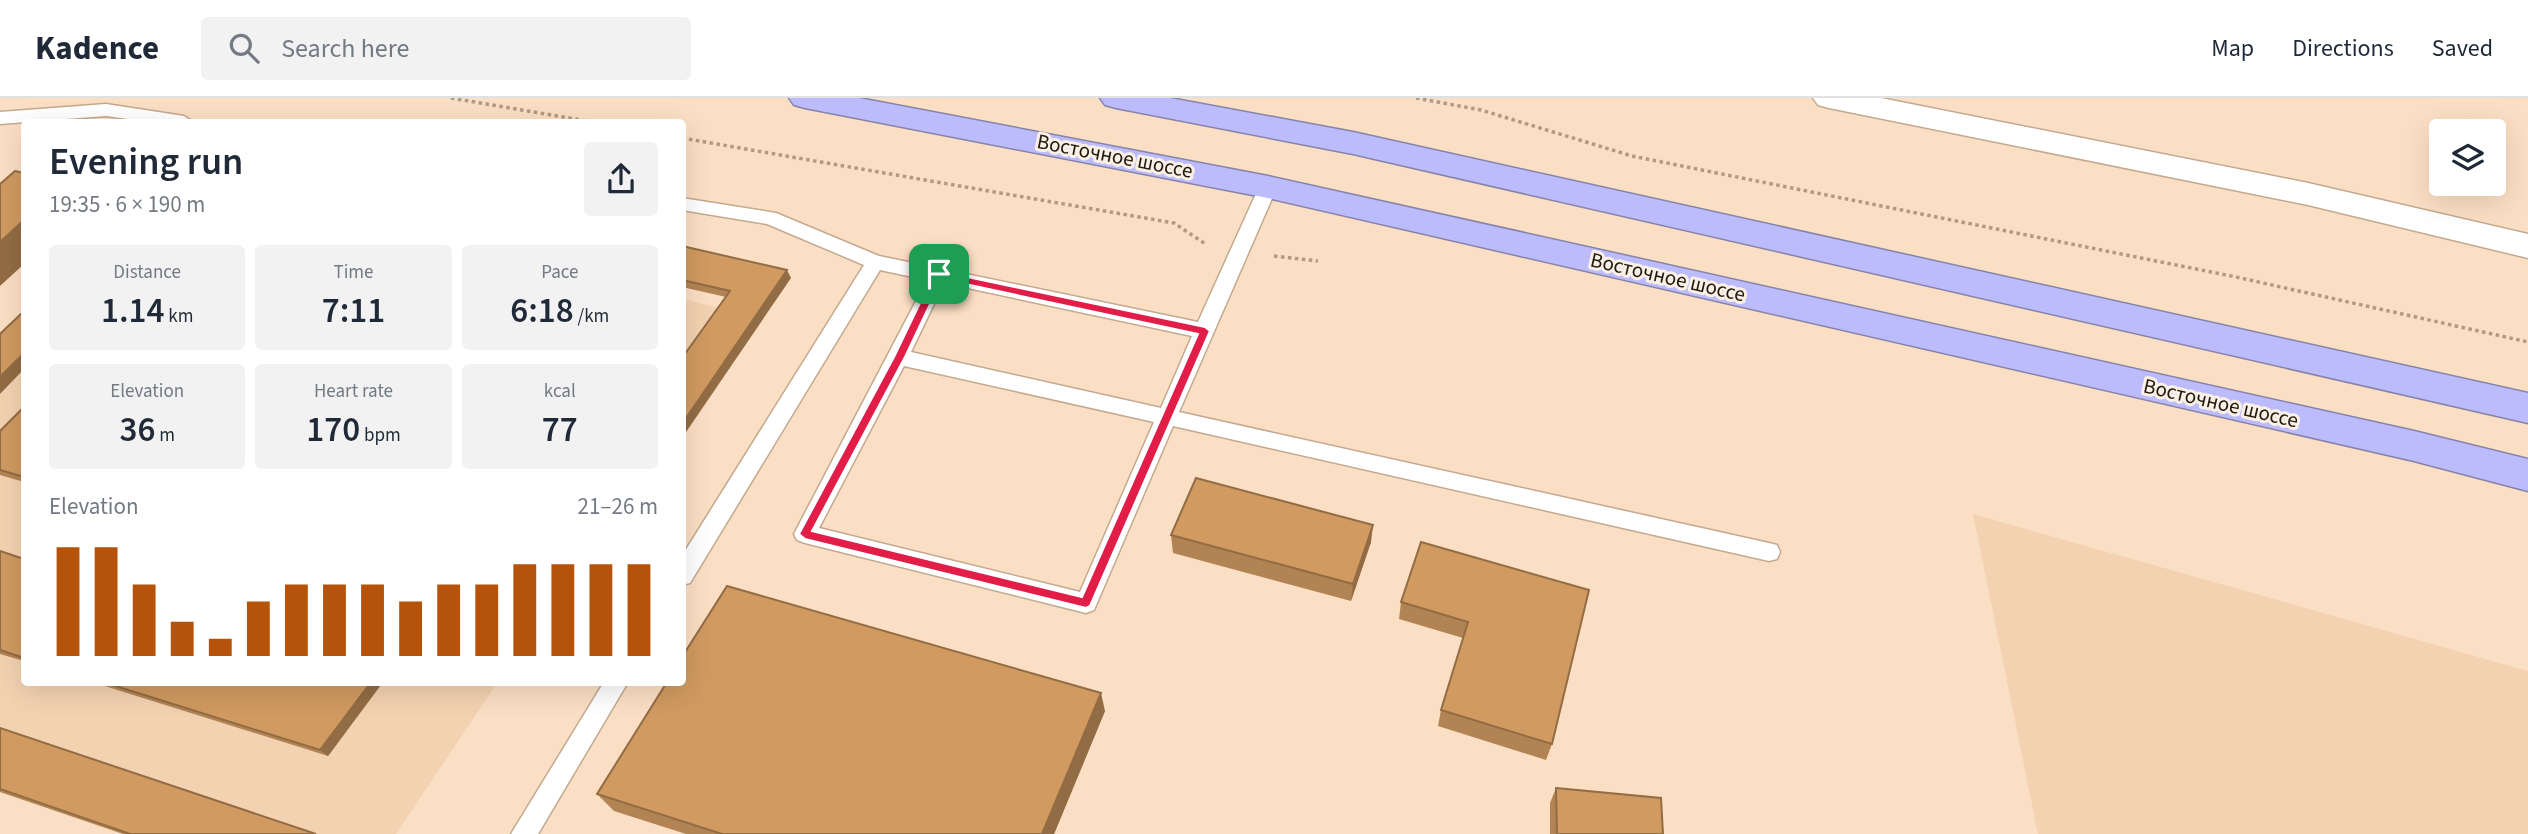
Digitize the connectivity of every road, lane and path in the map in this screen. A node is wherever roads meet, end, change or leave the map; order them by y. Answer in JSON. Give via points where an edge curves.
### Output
{"nodes":[{"id":1,"x":452,"y":98,"type":"edge"},
{"id":2,"x":805,"y":98,"type":"edge"},
{"id":3,"x":1116,"y":98,"type":"edge"},
{"id":4,"x":1416,"y":98,"type":"edge"},
{"id":5,"x":1829,"y":98,"type":"edge"},
{"id":6,"x":106,"y":110,"type":"junction"},
{"id":7,"x":0,"y":118,"type":"edge"},
{"id":8,"x":94,"y":119,"type":"edge"},
{"id":9,"x":164,"y":119,"type":"edge"},
{"id":10,"x":575,"y":119,"type":"edge"},
{"id":11,"x":686,"y":139,"type":"edge"},
{"id":12,"x":1268,"y":187,"type":"junction"},
{"id":13,"x":686,"y":205,"type":"edge"},
{"id":14,"x":2528,"y":246,"type":"edge"},
{"id":15,"x":1239,"y":252,"type":"junction"},
{"id":16,"x":1318,"y":261,"type":"dead end"},
{"id":17,"x":875,"y":262,"type":"junction"},
{"id":18,"x":939,"y":274,"type":"junction"},
{"id":19,"x":1205,"y":331,"type":"junction"},
{"id":20,"x":2528,"y":342,"type":"edge"},
{"id":21,"x":900,"y":357,"type":"junction"},
{"id":22,"x":2528,"y":408,"type":"edge"},
{"id":23,"x":1167,"y":417,"type":"junction"},
{"id":24,"x":2528,"y":475,"type":"edge"},
{"id":25,"x":1769,"y":552,"type":"dead end"},
{"id":26,"x":686,"y":569,"type":"edge"},
{"id":27,"x":615,"y":686,"type":"edge"},
{"id":28,"x":524,"y":834,"type":"edge"}],
"edges":[{"from":1,"to":10,"type":"path"},
{"from":2,"to":12,"type":"highway","name":"Восточное шоссе"},
{"from":3,"to":22,"type":"highway","via":[[1367,146]]},
{"from":4,"to":20,"type":"path","via":[[1481,110],[1632,156],[2236,277]]},
{"from":5,"to":14,"type":"street","via":[[2308,194]]},
{"from":6,"to":7,"type":"lane"},
{"from":6,"to":8,"type":"lane"},
{"from":6,"to":9,"type":"lane"},
{"from":11,"to":15,"type":"path","via":[[1174,223],[1211,248]]},
{"from":12,"to":15,"type":"lane"},
{"from":12,"to":24,"type":"highway","name":"Восточное шоссе"},
{"from":13,"to":17,"type":"lane","via":[[770,218]]},
{"from":15,"to":16,"type":"path"},
{"from":15,"to":19,"type":"lane"},
{"from":17,"to":18,"type":"lane"},
{"from":17,"to":26,"type":"lane"},
{"from":18,"to":19,"type":"lane"},
{"from":18,"to":21,"type":"lane"},
{"from":19,"to":23,"type":"lane"},
{"from":21,"to":23,"type":"lane"},
{"from":21,"to":23,"type":"lane","via":[[805,534],[1086,603]]},
{"from":23,"to":25,"type":"lane"},
{"from":27,"to":28,"type":"lane"}]}
